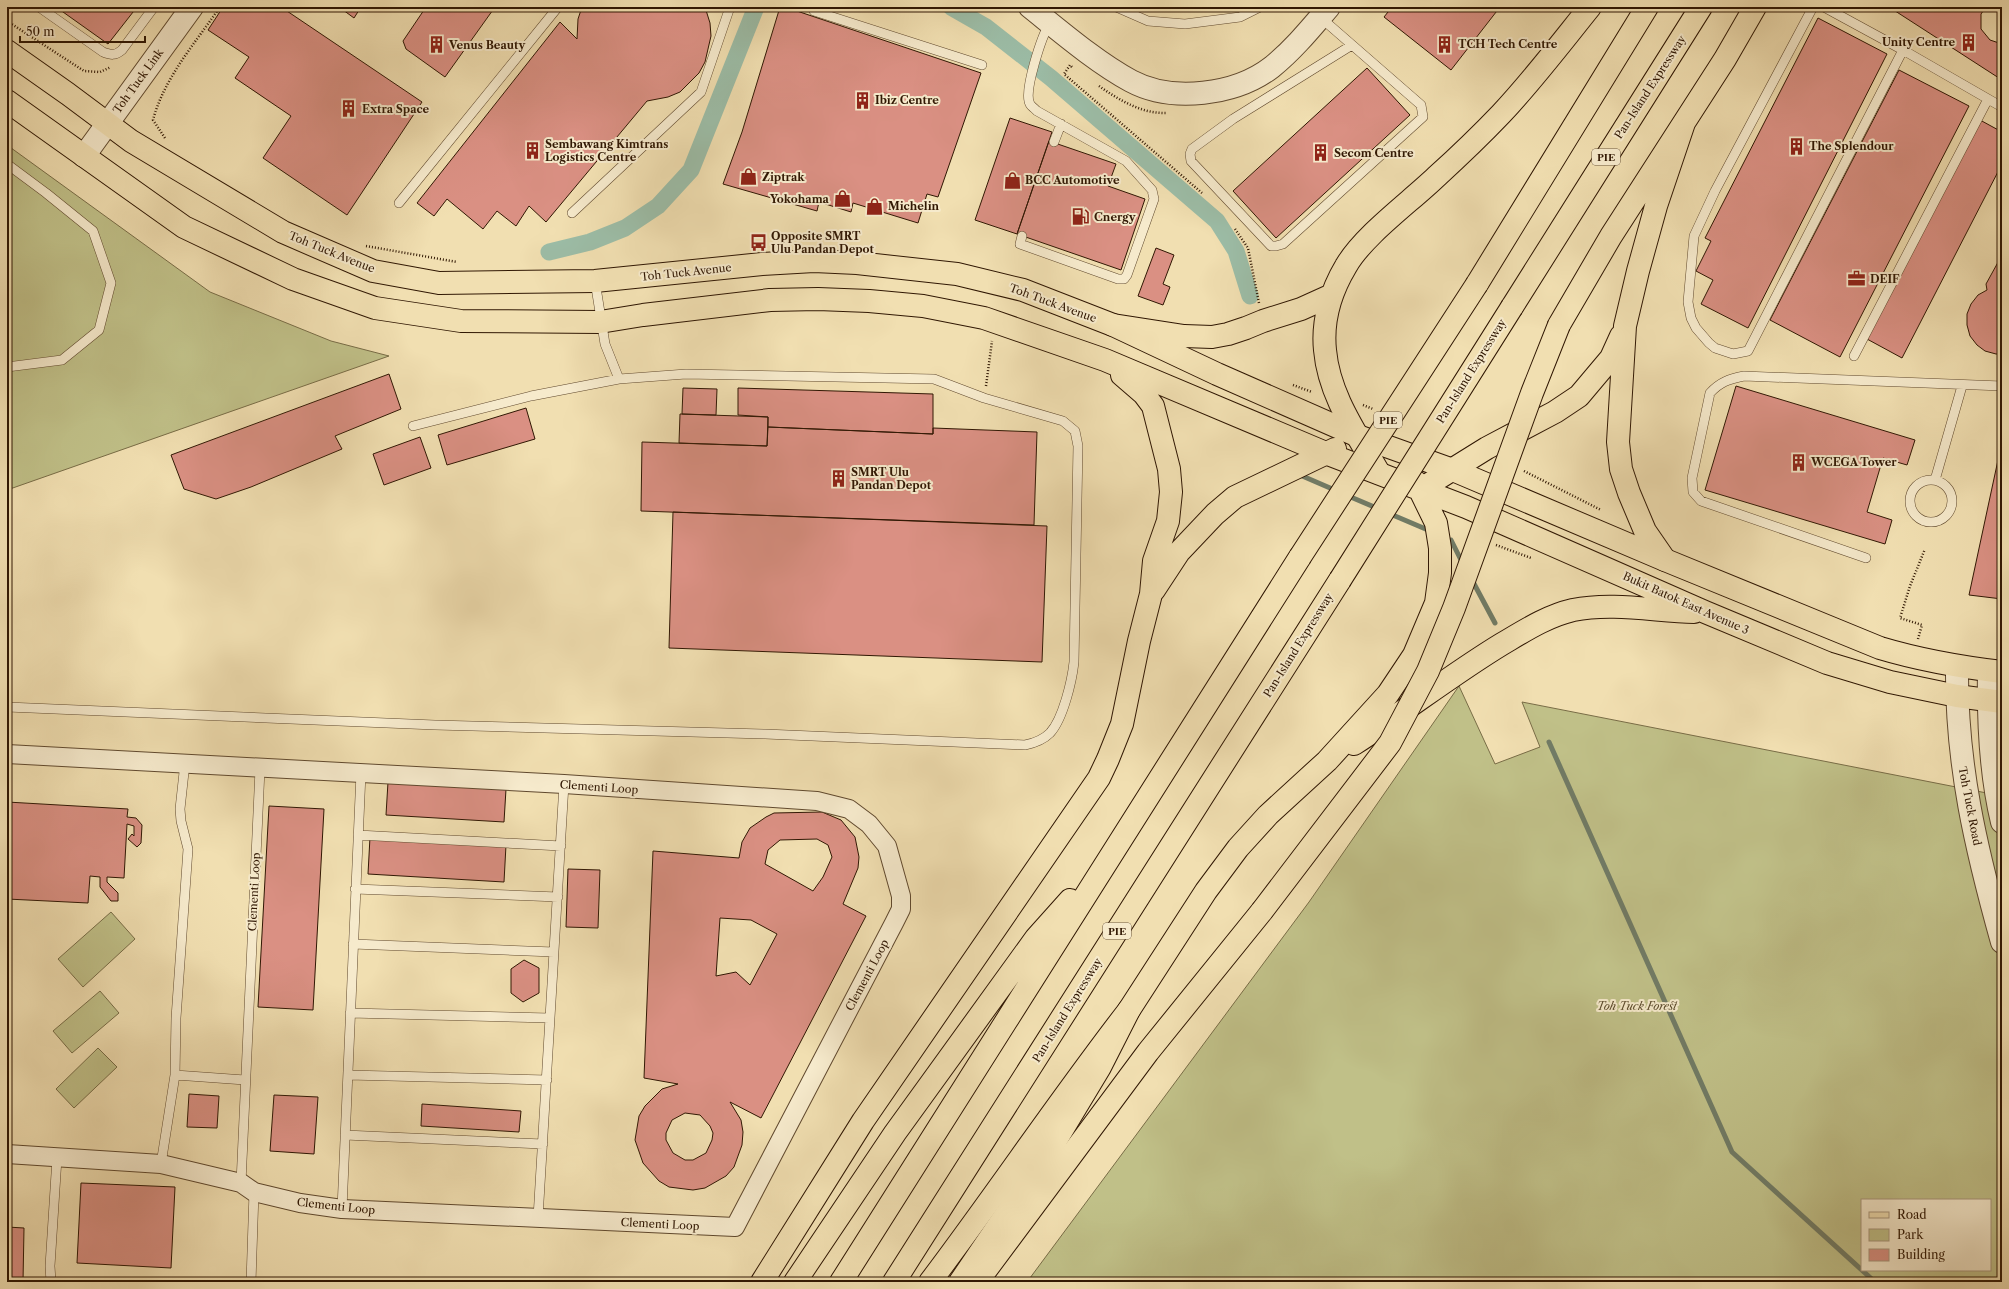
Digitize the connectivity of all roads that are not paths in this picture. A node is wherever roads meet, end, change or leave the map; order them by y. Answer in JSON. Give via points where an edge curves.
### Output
{"nodes":[{"id":1,"x":39,"y":7,"type":"edge"},
{"id":2,"x":154,"y":7,"type":"edge"},
{"id":3,"x":192,"y":7,"type":"edge"},
{"id":4,"x":558,"y":7,"type":"edge"},
{"id":5,"x":730,"y":7,"type":"edge"},
{"id":6,"x":812,"y":7,"type":"edge"},
{"id":7,"x":1030,"y":7,"type":"edge"},
{"id":8,"x":1116,"y":7,"type":"edge"},
{"id":9,"x":1260,"y":7,"type":"edge"},
{"id":10,"x":1590,"y":7,"type":"edge"},
{"id":11,"x":1647,"y":7,"type":"edge"},
{"id":12,"x":1702,"y":7,"type":"edge"},
{"id":13,"x":1755,"y":7,"type":"edge"},
{"id":14,"x":1813,"y":7,"type":"edge"},
{"id":15,"x":1824,"y":7,"type":"edge"},
{"id":16,"x":1325,"y":12,"type":"edge"},
{"id":17,"x":1050,"y":23,"type":"junction"},
{"id":18,"x":1352,"y":45,"type":"junction"},
{"id":19,"x":7,"y":50,"type":"edge"},
{"id":20,"x":1904,"y":50,"type":"junction"},
{"id":21,"x":982,"y":65,"type":"dead end"},
{"id":22,"x":1988,"y":99,"type":"junction"},
{"id":23,"x":7,"y":100,"type":"edge"},
{"id":24,"x":2002,"y":108,"type":"edge"},
{"id":25,"x":1684,"y":122,"type":"junction"},
{"id":26,"x":107,"y":124,"type":"junction"},
{"id":27,"x":1060,"y":124,"type":"junction"},
{"id":28,"x":1054,"y":142,"type":"dead end"},
{"id":29,"x":84,"y":156,"type":"junction"},
{"id":30,"x":7,"y":164,"type":"edge"},
{"id":31,"x":399,"y":203,"type":"dead end"},
{"id":32,"x":572,"y":213,"type":"dead end"},
{"id":33,"x":1022,"y":236,"type":"dead end"},
{"id":34,"x":596,"y":281,"type":"junction"},
{"id":35,"x":1332,"y":295,"type":"junction"},
{"id":36,"x":600,"y":322,"type":"junction"},
{"id":37,"x":1113,"y":325,"type":"junction"},
{"id":38,"x":1625,"y":326,"type":"junction"},
{"id":39,"x":1854,"y":356,"type":"dead end"},
{"id":40,"x":1105,"y":360,"type":"junction"},
{"id":41,"x":7,"y":367,"type":"edge"},
{"id":42,"x":619,"y":380,"type":"junction"},
{"id":43,"x":1962,"y":386,"type":"junction"},
{"id":44,"x":2002,"y":386,"type":"edge"},
{"id":45,"x":413,"y":426,"type":"dead end"},
{"id":46,"x":1358,"y":436,"type":"junction"},
{"id":47,"x":1394,"y":449,"type":"junction"},
{"id":48,"x":1328,"y":454,"type":"junction"},
{"id":49,"x":1453,"y":470,"type":"junction"},
{"id":50,"x":1379,"y":473,"type":"junction"},
{"id":51,"x":1935,"y":480,"type":"junction"},
{"id":52,"x":1421,"y":489,"type":"junction"},
{"id":53,"x":1866,"y":558,"type":"dead end"},
{"id":54,"x":1665,"y":560,"type":"junction"},
{"id":55,"x":1151,"y":594,"type":"junction"},
{"id":56,"x":1705,"y":612,"type":"junction"},
{"id":57,"x":1957,"y":667,"type":"junction"},
{"id":58,"x":1996,"y":672,"type":"edge"},
{"id":59,"x":1957,"y":696,"type":"junction"},
{"id":60,"x":1995,"y":701,"type":"edge"},
{"id":61,"x":7,"y":707,"type":"edge"},
{"id":62,"x":7,"y":754,"type":"edge"},
{"id":63,"x":1327,"y":761,"type":"junction"},
{"id":64,"x":185,"y":764,"type":"junction"},
{"id":65,"x":260,"y":768,"type":"junction"},
{"id":66,"x":361,"y":773,"type":"junction"},
{"id":67,"x":564,"y":784,"type":"junction"},
{"id":68,"x":2002,"y":822,"type":"edge"},
{"id":69,"x":358,"y":835,"type":"junction"},
{"id":70,"x":561,"y":846,"type":"junction"},
{"id":71,"x":1099,"y":873,"type":"junction"},
{"id":72,"x":355,"y":889,"type":"junction"},
{"id":73,"x":558,"y":897,"type":"junction"},
{"id":74,"x":2002,"y":942,"type":"edge"},
{"id":75,"x":353,"y":944,"type":"junction"},
{"id":76,"x":554,"y":952,"type":"junction"},
{"id":77,"x":1129,"y":1010,"type":"junction"},
{"id":78,"x":350,"y":1013,"type":"junction"},
{"id":79,"x":550,"y":1018,"type":"junction"},
{"id":80,"x":348,"y":1074,"type":"junction"},
{"id":81,"x":175,"y":1075,"type":"junction"},
{"id":82,"x":245,"y":1080,"type":"junction"},
{"id":83,"x":547,"y":1080,"type":"junction"},
{"id":84,"x":345,"y":1136,"type":"junction"},
{"id":85,"x":543,"y":1144,"type":"junction"},
{"id":86,"x":7,"y":1154,"type":"edge"},
{"id":87,"x":57,"y":1158,"type":"junction"},
{"id":88,"x":161,"y":1164,"type":"junction"},
{"id":89,"x":248,"y":1188,"type":"junction"},
{"id":90,"x":342,"y":1209,"type":"junction"},
{"id":91,"x":538,"y":1218,"type":"junction"},
{"id":92,"x":51,"y":1282,"type":"edge"},
{"id":93,"x":251,"y":1282,"type":"edge"},
{"id":94,"x":762,"y":1282,"type":"edge"},
{"id":95,"x":795,"y":1282,"type":"edge"},
{"id":96,"x":841,"y":1282,"type":"edge"},
{"id":97,"x":894,"y":1282,"type":"edge"},
{"id":98,"x":930,"y":1282,"type":"edge"},
{"id":99,"x":960,"y":1282,"type":"edge"},
{"id":100,"x":977,"y":1282,"type":"edge"}],
"edges":[{"from":1,"to":2,"type":"lane","via":[[103,52],[112,55],[122,50]]},
{"from":3,"to":26,"type":"street","name":"Toh Tuck Link"},
{"from":4,"to":31,"type":"lane"},
{"from":5,"to":32,"type":"lane","via":[[701,92]]},
{"from":6,"to":21,"type":"lane","via":[[814,11]]},
{"from":7,"to":17,"type":"street"},
{"from":8,"to":9,"type":"lane","via":[[1148,21],[1185,24],[1240,17]]},
{"from":10,"to":35,"type":"main road","via":[[1500,115],[1365,242],[1346,265]]},
{"from":11,"to":71,"type":"main road","number":"PIE","bridge":true,"via":[[1477,284]]},
{"from":12,"to":97,"type":"main road","name":"Pan-Island Expressway","number":"PIE","bridge":true},
{"from":13,"to":25,"type":"main road"},
{"from":14,"to":20,"type":"lane","via":[[1715,191],[1694,236],[1688,302],[1696,328],[1715,348],[1733,354],[1748,351]]},
{"from":15,"to":20,"type":"lane"},
{"from":16,"to":17,"type":"street","via":[[1302,40],[1272,67],[1242,84],[1188,93],[1159,90],[1132,81]]},
{"from":16,"to":18,"type":"lane"},
{"from":17,"to":27,"type":"lane","via":[[1038,49],[1028,97],[1030,104],[1037,110]]},
{"from":18,"to":18,"type":"lane","via":[[1421,105],[1423,117],[1283,244],[1270,246],[1191,161],[1192,149],[1233,119]]},
{"from":19,"to":26,"type":"main road","name":"Toh Tuck Avenue"},
{"from":20,"to":22,"type":"lane"},
{"from":22,"to":24,"type":"lane"},
{"from":22,"to":39,"type":"lane"},
{"from":23,"to":29,"type":"main road"},
{"from":25,"to":38,"type":"main road","via":[[1656,206]]},
{"from":25,"to":100,"type":"main road","bridge":true,"via":[[1611,236],[1559,325],[1454,608],[1428,671],[1390,743],[1262,911],[1148,1052]]},
{"from":26,"to":29,"type":"street","name":"Toh Tuck Link"},
{"from":26,"to":34,"type":"main road","name":"Toh Tuck Avenue","via":[[283,232],[373,271],[439,283]]},
{"from":27,"to":28,"type":"lane"},
{"from":27,"to":33,"type":"lane","via":[[1126,161],[1152,190],[1154,199],[1124,279],[1020,244]]},
{"from":29,"to":36,"type":"main road","via":[[184,227],[293,278],[375,308],[461,322]]},
{"from":30,"to":41,"type":"lane","via":[[93,231],[111,283],[99,330],[62,360]]},
{"from":34,"to":36,"type":"lane"},
{"from":34,"to":37,"type":"main road","name":"Toh Tuck Avenue","via":[[770,263],[814,260],[857,263],[957,274],[1023,290]]},
{"from":35,"to":37,"type":"main road","via":[[1301,309],[1212,337],[1184,336]]},
{"from":35,"to":46,"type":"main road","via":[[1325,320],[1324,349],[1328,371],[1338,402]]},
{"from":36,"to":40,"type":"main road","via":[[770,300],[869,301],[923,306],[984,318]]},
{"from":36,"to":42,"type":"lane","via":[[605,344]]},
{"from":37,"to":46,"type":"main road","name":"Toh Tuck Avenue"},
{"from":38,"to":49,"type":"main road","via":[[1611,358],[1579,396]]},
{"from":38,"to":54,"type":"main road","via":[[1618,442],[1621,469],[1628,493],[1645,531]]},
{"from":40,"to":48,"type":"main road"},
{"from":40,"to":55,"type":"main road","via":[[1144,394],[1153,406],[1169,469],[1171,492],[1168,521],[1154,562]]},
{"from":42,"to":45,"type":"lane","via":[[531,396]]},
{"from":42,"to":61,"type":"lane","via":[[686,374],[934,379],[984,398],[1063,421],[1075,431],[1078,446],[1073,673],[1057,723],[1051,732],[1034,743],[1025,745],[765,734],[435,725]]},
{"from":43,"to":44,"type":"lane"},
{"from":43,"to":51,"type":"lane"},
{"from":43,"to":53,"type":"lane","via":[[1744,376],[1728,379],[1717,385],[1710,393],[1692,478],[1693,492],[1701,502]]},
{"from":46,"to":47,"type":"main road","name":"Toh Tuck Avenue"},
{"from":46,"to":48,"type":"main road"},
{"from":46,"to":50,"type":"main road"},
{"from":47,"to":49,"type":"main road"},
{"from":47,"to":52,"type":"main road"},
{"from":48,"to":50,"type":"main road"},
{"from":48,"to":55,"type":"main road","via":[[1235,497],[1179,552]]},
{"from":49,"to":52,"type":"main road"},
{"from":49,"to":54,"type":"main road"},
{"from":50,"to":52,"type":"main road","name":"Bukit Batok East Avenue 3"},
{"from":51,"to":51,"type":"lane","via":[[1947,487],[1952,506],[1943,519],[1929,523],[1922,521],[1911,511],[1910,496],[1917,484]]},
{"from":52,"to":56,"type":"main road","name":"Bukit Batok East Avenue 3","via":[[1528,532]]},
{"from":52,"to":63,"type":"main road","via":[[1436,523],[1440,548],[1436,603],[1414,654],[1388,694]]},
{"from":54,"to":57,"type":"main road","via":[[1880,648]]},
{"from":55,"to":94,"type":"main road","via":[[1122,724],[1099,778],[863,1121]]},
{"from":56,"to":59,"type":"main road","name":"Bukit Batok East Avenue 3","via":[[1828,663],[1890,682]]},
{"from":56,"to":63,"type":"main road","via":[[1618,607],[1574,610],[1558,615],[1533,625],[1491,651]]},
{"from":57,"to":58,"type":"main road"},
{"from":57,"to":59,"type":"street","name":"Toh Tuck Road"},
{"from":58,"to":60,"type":"street"},
{"from":59,"to":60,"type":"main road","name":"Bukit Batok East Avenue 3"},
{"from":59,"to":74,"type":"street","name":"Toh Tuck Road","via":[[1958,733],[1966,792],[1984,877]]},
{"from":60,"to":68,"type":"street","via":[[1992,766]]},
{"from":62,"to":64,"type":"street","name":"Clementi Loop"},
{"from":63,"to":77,"type":"main road","via":[[1268,815],[1238,848],[1206,891]]},
{"from":64,"to":65,"type":"street","name":"Clementi Loop"},
{"from":64,"to":81,"type":"lane","via":[[180,809],[188,849],[176,1018]]},
{"from":65,"to":66,"type":"street","name":"Clementi Loop"},
{"from":65,"to":82,"type":"lane","name":"Clementi Loop"},
{"from":66,"to":67,"type":"street","name":"Clementi Loop"},
{"from":66,"to":69,"type":"lane"},
{"from":67,"to":70,"type":"lane"},
{"from":67,"to":91,"type":"street","name":"Clementi Loop","via":[[817,801],[849,809],[869,824],[887,846],[901,896],[901,909],[735,1227]]},
{"from":69,"to":70,"type":"lane"},
{"from":69,"to":72,"type":"lane"},
{"from":70,"to":73,"type":"lane"},
{"from":71,"to":95,"type":"main road","via":[[1036,938],[895,1133]]},
{"from":71,"to":96,"type":"main road","number":"PIE"},
{"from":72,"to":73,"type":"lane"},
{"from":72,"to":75,"type":"lane"},
{"from":73,"to":76,"type":"lane"},
{"from":75,"to":76,"type":"lane"},
{"from":75,"to":78,"type":"lane"},
{"from":76,"to":79,"type":"lane"},
{"from":77,"to":98,"type":"main road"},
{"from":77,"to":99,"type":"main road","via":[[1100,1067],[1052,1145]]},
{"from":78,"to":79,"type":"lane"},
{"from":78,"to":80,"type":"lane"},
{"from":79,"to":83,"type":"lane"},
{"from":80,"to":83,"type":"lane"},
{"from":80,"to":84,"type":"lane"},
{"from":81,"to":82,"type":"lane"},
{"from":81,"to":88,"type":"lane"},
{"from":82,"to":89,"type":"lane","name":"Clementi Loop"},
{"from":83,"to":85,"type":"lane"},
{"from":84,"to":85,"type":"lane"},
{"from":84,"to":90,"type":"lane"},
{"from":85,"to":91,"type":"lane"},
{"from":86,"to":87,"type":"street","name":"Clementi Loop"},
{"from":87,"to":88,"type":"street","name":"Clementi Loop"},
{"from":87,"to":92,"type":"lane"},
{"from":88,"to":89,"type":"street","name":"Clementi Loop"},
{"from":89,"to":90,"type":"street","name":"Clementi Loop","via":[[300,1203]]},
{"from":89,"to":93,"type":"lane"},
{"from":90,"to":91,"type":"street","name":"Clementi Loop"}]}
